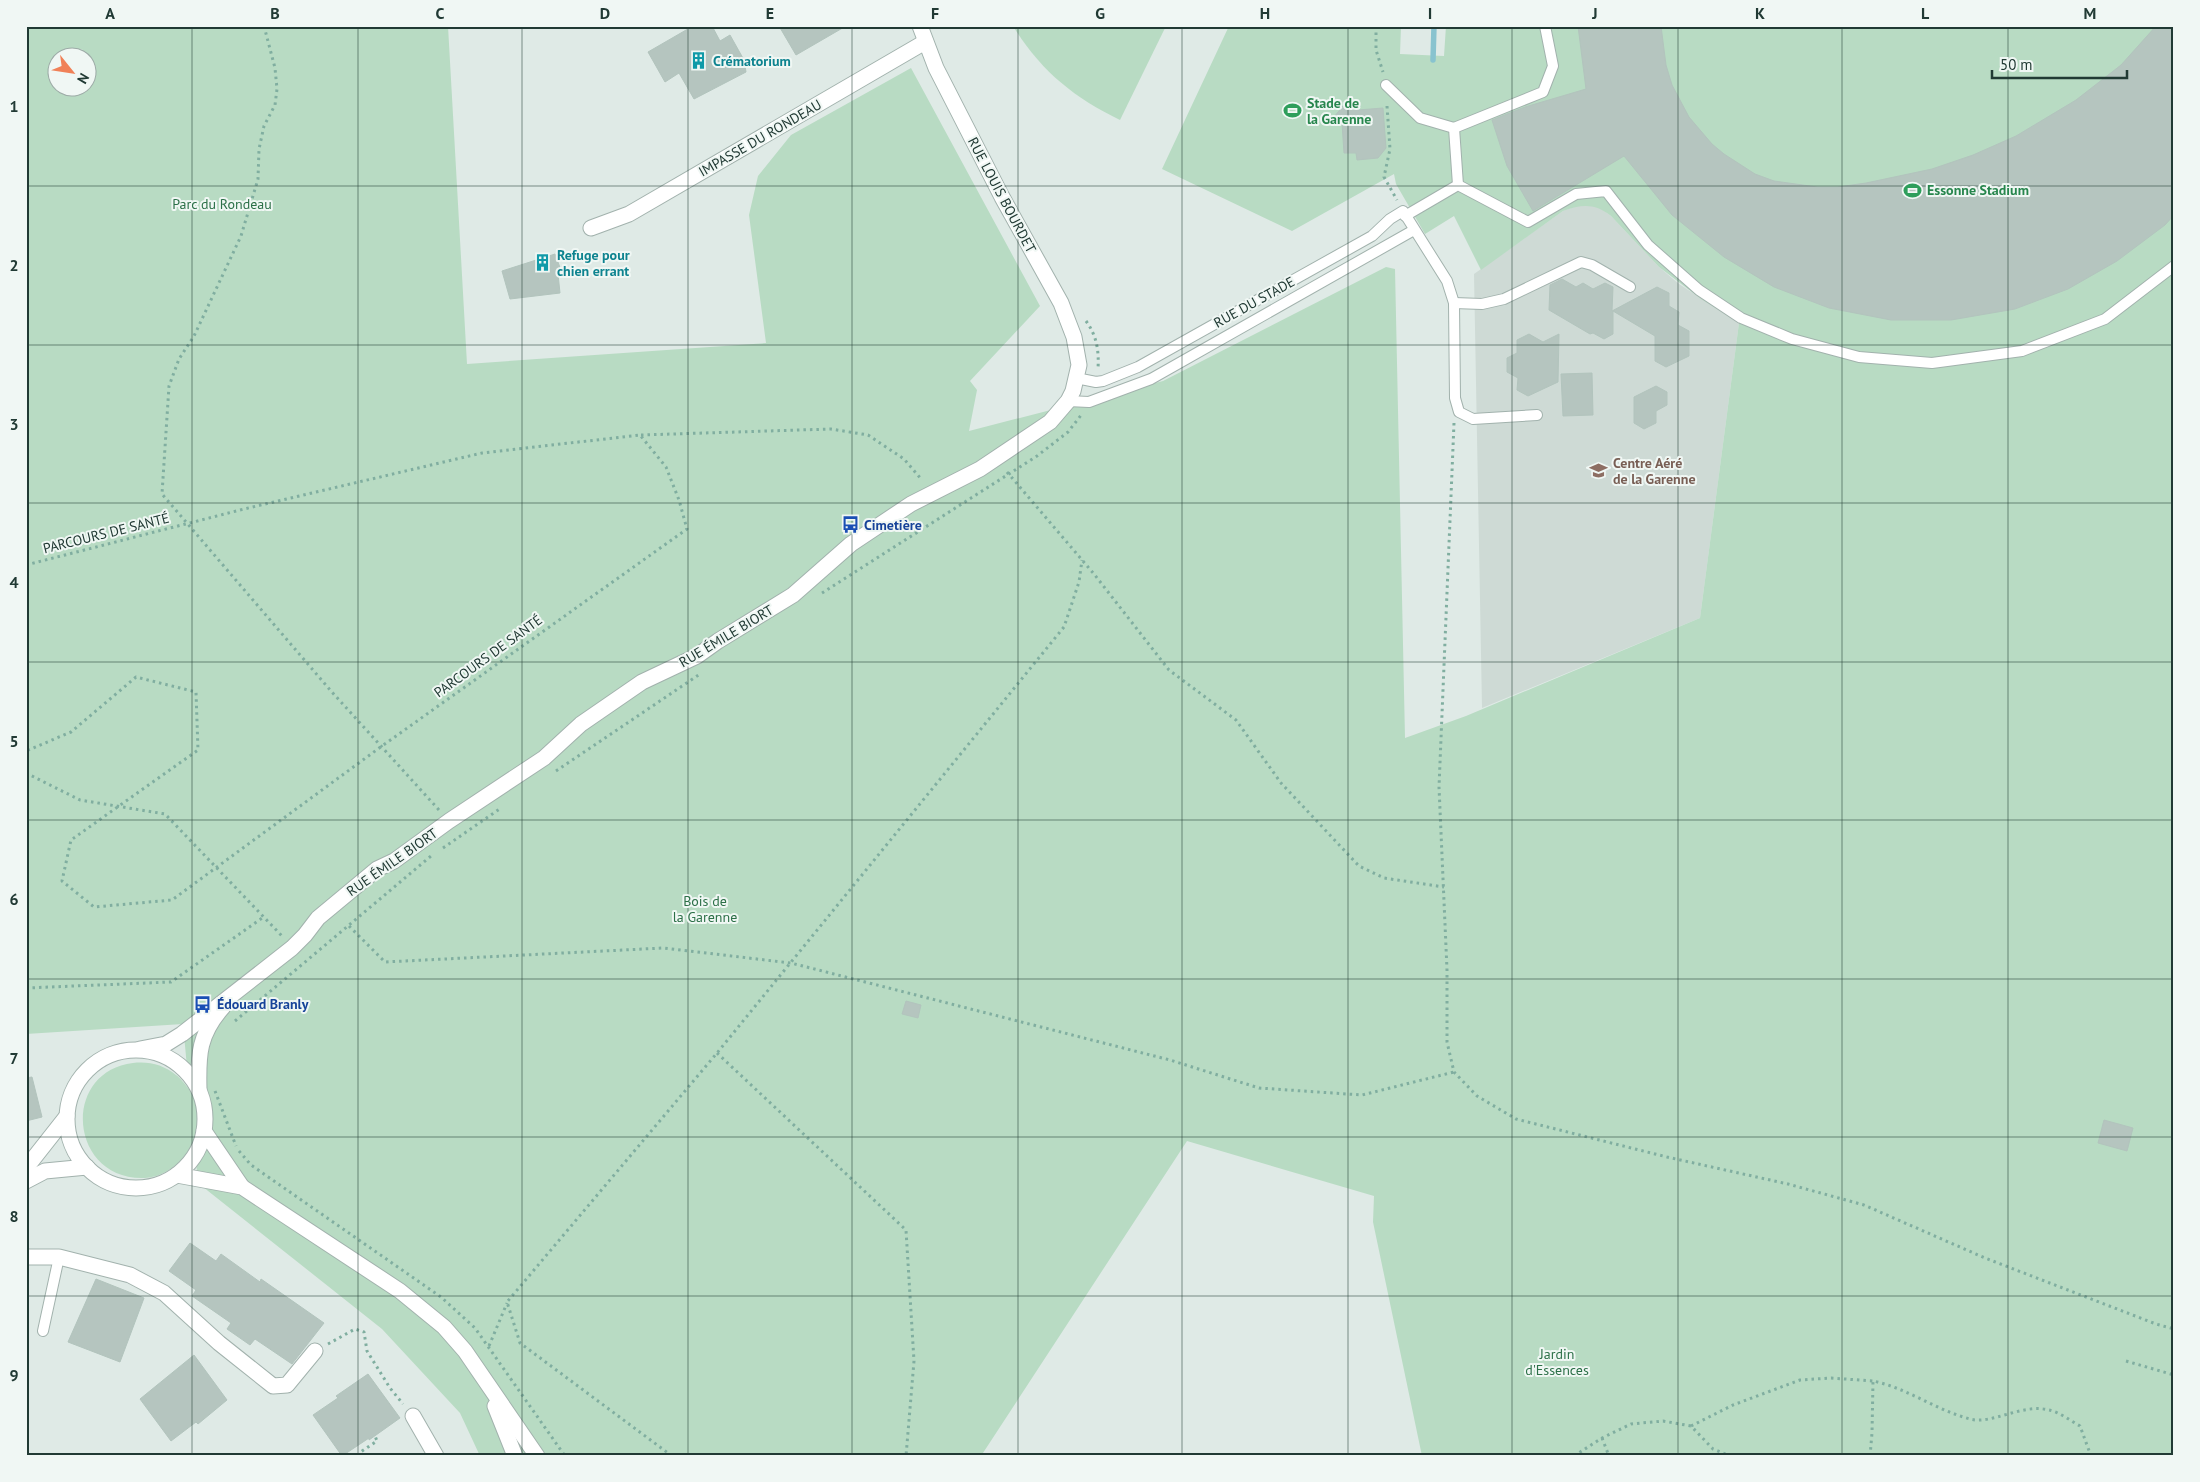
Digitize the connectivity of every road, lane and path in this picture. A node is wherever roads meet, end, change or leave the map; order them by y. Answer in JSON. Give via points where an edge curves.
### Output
{"nodes":[{"id":1,"x":264,"y":26,"type":"edge"},
{"id":2,"x":920,"y":26,"type":"edge"},
{"id":3,"x":1376,"y":26,"type":"edge"},
{"id":4,"x":1545,"y":26,"type":"edge"},
{"id":5,"x":925,"y":42,"type":"junction"},
{"id":6,"x":1386,"y":85,"type":"junction"},
{"id":7,"x":1454,"y":128,"type":"junction"},
{"id":8,"x":1458,"y":185,"type":"junction"},
{"id":9,"x":1404,"y":213,"type":"junction"},
{"id":10,"x":591,"y":228,"type":"dead end"},
{"id":11,"x":1414,"y":230,"type":"junction"},
{"id":12,"x":2174,"y":266,"type":"edge"},
{"id":13,"x":1630,"y":287,"type":"dead end"},
{"id":14,"x":1454,"y":303,"type":"junction"},
{"id":15,"x":1083,"y":316,"type":"dead end"},
{"id":16,"x":1078,"y":371,"type":"junction"},
{"id":17,"x":1096,"y":382,"type":"junction"},
{"id":18,"x":1454,"y":398,"type":"junction"},
{"id":19,"x":1068,"y":401,"type":"junction"},
{"id":20,"x":1089,"y":402,"type":"junction"},
{"id":21,"x":1537,"y":415,"type":"dead end"},
{"id":22,"x":640,"y":435,"type":"junction"},
{"id":23,"x":997,"y":458,"type":"junction"},
{"id":24,"x":1008,"y":474,"type":"junction"},
{"id":25,"x":932,"y":492,"type":"junction"},
{"id":26,"x":189,"y":524,"type":"junction"},
{"id":27,"x":1082,"y":560,"type":"junction"},
{"id":28,"x":26,"y":565,"type":"edge"},
{"id":29,"x":820,"y":595,"type":"dead end"},
{"id":30,"x":707,"y":669,"type":"dead end"},
{"id":31,"x":382,"y":746,"type":"junction"},
{"id":32,"x":26,"y":750,"type":"edge"},
{"id":33,"x":555,"y":771,"type":"dead end"},
{"id":34,"x":26,"y":773,"type":"edge"},
{"id":35,"x":507,"y":805,"type":"dead end"},
{"id":36,"x":119,"y":806,"type":"junction"},
{"id":37,"x":449,"y":821,"type":"junction"},
{"id":38,"x":442,"y":849,"type":"dead end"},
{"id":39,"x":434,"y":854,"type":"dead end"},
{"id":40,"x":217,"y":867,"type":"junction"},
{"id":41,"x":1444,"y":886,"type":"junction"},
{"id":42,"x":265,"y":916,"type":"junction"},
{"id":43,"x":349,"y":926,"type":"junction"},
{"id":44,"x":292,"y":948,"type":"junction"},
{"id":45,"x":791,"y":963,"type":"junction"},
{"id":46,"x":263,"y":971,"type":"junction"},
{"id":47,"x":26,"y":988,"type":"edge"},
{"id":48,"x":230,"y":1026,"type":"dead end"},
{"id":49,"x":140,"y":1049,"type":"junction"},
{"id":50,"x":717,"y":1053,"type":"junction"},
{"id":51,"x":1454,"y":1072,"type":"junction"},
{"id":52,"x":206,"y":1088,"type":"junction"},
{"id":53,"x":67,"y":1116,"type":"junction"},
{"id":54,"x":204,"y":1131,"type":"junction"},
{"id":55,"x":87,"y":1167,"type":"junction"},
{"id":56,"x":26,"y":1168,"type":"edge"},
{"id":57,"x":176,"y":1175,"type":"junction"},
{"id":58,"x":26,"y":1181,"type":"edge"},
{"id":59,"x":242,"y":1188,"type":"junction"},
{"id":60,"x":26,"y":1257,"type":"edge"},
{"id":61,"x":59,"y":1257,"type":"junction"},
{"id":62,"x":507,"y":1302,"type":"junction"},
{"id":63,"x":2174,"y":1329,"type":"edge"},
{"id":64,"x":43,"y":1331,"type":"dead end"},
{"id":65,"x":489,"y":1346,"type":"junction"},
{"id":66,"x":315,"y":1351,"type":"joint"},
{"id":67,"x":2126,"y":1361,"type":"dead end"},
{"id":68,"x":481,"y":1372,"type":"junction"},
{"id":69,"x":2174,"y":1375,"type":"edge"},
{"id":70,"x":1873,"y":1381,"type":"junction"},
{"id":71,"x":413,"y":1416,"type":"joint"},
{"id":72,"x":1691,"y":1426,"type":"junction"},
{"id":73,"x":375,"y":1436,"type":"dead end"},
{"id":74,"x":1602,"y":1438,"type":"junction"},
{"id":75,"x":360,"y":1456,"type":"edge"},
{"id":76,"x":436,"y":1456,"type":"edge"},
{"id":77,"x":515,"y":1456,"type":"edge"},
{"id":78,"x":537,"y":1456,"type":"edge"},
{"id":79,"x":565,"y":1456,"type":"edge"},
{"id":80,"x":672,"y":1456,"type":"edge"},
{"id":81,"x":906,"y":1456,"type":"edge"},
{"id":82,"x":1574,"y":1456,"type":"edge"},
{"id":83,"x":1609,"y":1456,"type":"edge"},
{"id":84,"x":1730,"y":1456,"type":"edge"},
{"id":85,"x":1870,"y":1456,"type":"edge"},
{"id":86,"x":2091,"y":1456,"type":"edge"}],
"edges":[{"from":1,"to":26,"type":"path","via":[[277,89],[275,105],[264,126],[258,149],[258,179],[241,236],[194,336],[179,359],[169,386],[162,494]]},
{"from":2,"to":5,"type":"street","name":"RUE LOUIS BOURDET"},
{"from":3,"to":6,"type":"path","via":[[1376,50]]},
{"from":4,"to":7,"type":"lane","via":[[1553,66],[1543,92]]},
{"from":5,"to":10,"type":"street","name":"IMPASSE DU RONDEAU","via":[[629,214]]},
{"from":5,"to":16,"type":"street","name":"RUE LOUIS BOURDET","via":[[998,188],[1061,303],[1074,337]]},
{"from":6,"to":7,"type":"lane","via":[[1420,118]]},
{"from":6,"to":9,"type":"path","via":[[1390,149],[1384,177]]},
{"from":7,"to":8,"type":"lane"},
{"from":8,"to":9,"type":"lane","name":"RUE DU STADE"},
{"from":8,"to":12,"type":"lane","via":[[1528,222],[1576,194],[1606,191],[1648,245],[1699,290],[1741,318],[1792,339],[1859,357],[1932,363],[2022,351],[2105,319]]},
{"from":9,"to":11,"type":"lane"},
{"from":9,"to":17,"type":"lane","name":"RUE DU STADE","via":[[1390,219],[1372,236],[1138,367]]},
{"from":11,"to":14,"type":"lane","via":[[1447,281]]},
{"from":11,"to":20,"type":"lane","name":"RUE DU STADE","via":[[1151,379]]},
{"from":13,"to":14,"type":"lane","via":[[1581,262],[1504,299],[1482,304]]},
{"from":14,"to":18,"type":"lane"},
{"from":15,"to":17,"type":"path","via":[[1093,330],[1099,352]]},
{"from":16,"to":17,"type":"lane"},
{"from":16,"to":19,"type":"street","name":"RUE ÉMILE BIORT"},
{"from":18,"to":21,"type":"lane","via":[[1459,412],[1473,419]]},
{"from":18,"to":41,"type":"path","via":[[1439,788]]},
{"from":19,"to":20,"type":"lane","name":"RUE DU STADE"},
{"from":19,"to":23,"type":"street","name":"RUE ÉMILE BIORT","via":[[1050,422]]},
{"from":20,"to":24,"type":"path","via":[[1068,432]]},
{"from":22,"to":25,"type":"path","via":[[831,429],[868,435],[904,459]]},
{"from":22,"to":26,"type":"path","name":"PARCOURS DE SANTÉ","via":[[482,453]]},
{"from":22,"to":31,"type":"path","name":"PARCOURS DE SANTÉ","via":[[666,467],[686,529]]},
{"from":23,"to":24,"type":"path"},
{"from":23,"to":25,"type":"street","name":"RUE ÉMILE BIORT"},
{"from":24,"to":27,"type":"path"},
{"from":24,"to":29,"type":"path"},
{"from":25,"to":37,"type":"street","name":"RUE ÉMILE BIORT","via":[[851,544],[793,595],[697,656],[642,682],[581,724],[544,758]]},
{"from":26,"to":28,"type":"path","name":"PARCOURS DE SANTÉ"},
{"from":26,"to":31,"type":"path"},
{"from":27,"to":41,"type":"path","via":[[1169,670],[1236,720],[1281,784],[1359,866],[1384,878]]},
{"from":27,"to":45,"type":"path","via":[[1079,582],[1064,627]]},
{"from":30,"to":33,"type":"path"},
{"from":31,"to":37,"type":"path"},
{"from":31,"to":40,"type":"path","name":"PARCOURS DE SANTÉ"},
{"from":32,"to":36,"type":"path","name":"PARCOURS DE SANTÉ","via":[[71,732],[136,677],[196,692],[198,750]]},
{"from":34,"to":36,"type":"path","via":[[80,800]]},
{"from":35,"to":38,"type":"path"},
{"from":36,"to":40,"type":"path","via":[[165,814]]},
{"from":36,"to":40,"type":"path","name":"PARCOURS DE SANTÉ","via":[[71,840],[62,881],[94,907],[172,900]]},
{"from":37,"to":44,"type":"street","name":"RUE ÉMILE BIORT","via":[[343,896]]},
{"from":39,"to":43,"type":"path"},
{"from":40,"to":42,"type":"path"},
{"from":41,"to":51,"type":"path","via":[[1447,1042]]},
{"from":42,"to":44,"type":"path"},
{"from":42,"to":47,"type":"path","via":[[171,982]]},
{"from":43,"to":45,"type":"path","via":[[385,962],[662,948]]},
{"from":43,"to":48,"type":"path"},
{"from":44,"to":46,"type":"street","name":"RUE ÉMILE BIORT"},
{"from":45,"to":50,"type":"path"},
{"from":45,"to":51,"type":"path","via":[[1170,1060],[1259,1088],[1362,1095]]},
{"from":46,"to":49,"type":"street","name":"RUE ÉMILE BIORT","via":[[166,1044]]},
{"from":46,"to":52,"type":"street","name":"RUE ÉMILE BIORT","via":[[221,1009],[203,1039],[198,1060]]},
{"from":49,"to":52,"type":"street","via":[[175,1061]]},
{"from":49,"to":53,"type":"street","via":[[118,1052],[98,1061],[82,1076],[71,1095]]},
{"from":50,"to":62,"type":"path"},
{"from":50,"to":81,"type":"path","via":[[906,1230],[914,1361]]},
{"from":51,"to":63,"type":"path","via":[[1477,1096],[1516,1119],[1788,1184],[1864,1206],[1985,1258]]},
{"from":52,"to":54,"type":"street"},
{"from":52,"to":65,"type":"path","via":[[236,1147],[251,1165],[441,1297],[475,1328]]},
{"from":53,"to":55,"type":"street","via":[[70,1138]]},
{"from":53,"to":56,"type":"street"},
{"from":54,"to":57,"type":"street","via":[[190,1163]]},
{"from":54,"to":59,"type":"street"},
{"from":55,"to":57,"type":"street","via":[[114,1184],[135,1188],[157,1185]]},
{"from":55,"to":58,"type":"street","via":[[45,1171]]},
{"from":57,"to":59,"type":"street"},
{"from":59,"to":68,"type":"street","via":[[400,1291],[444,1327]]},
{"from":60,"to":61,"type":"street"},
{"from":61,"to":64,"type":"lane"},
{"from":61,"to":66,"type":"street","via":[[130,1275],[164,1293],[218,1343],[273,1386],[287,1385]]},
{"from":62,"to":65,"type":"path"},
{"from":62,"to":80,"type":"path","via":[[520,1343]]},
{"from":65,"to":79,"type":"path"},
{"from":66,"to":71,"type":"path","via":[[355,1329],[364,1332],[367,1351],[390,1388]]},
{"from":67,"to":69,"type":"path"},
{"from":68,"to":77,"type":"street"},
{"from":68,"to":78,"type":"street"},
{"from":70,"to":72,"type":"path","via":[[1800,1380],[1733,1405]]},
{"from":70,"to":85,"type":"path"},
{"from":70,"to":86,"type":"path","via":[[1972,1420],[2025,1408],[2050,1410],[2080,1426]]},
{"from":71,"to":76,"type":"street"},
{"from":72,"to":74,"type":"path","via":[[1664,1422],[1630,1424]]},
{"from":72,"to":84,"type":"path","via":[[1713,1449]]},
{"from":73,"to":75,"type":"path","via":[[377,1441],[359,1453]]},
{"from":74,"to":82,"type":"path"},
{"from":74,"to":83,"type":"path"}]}
